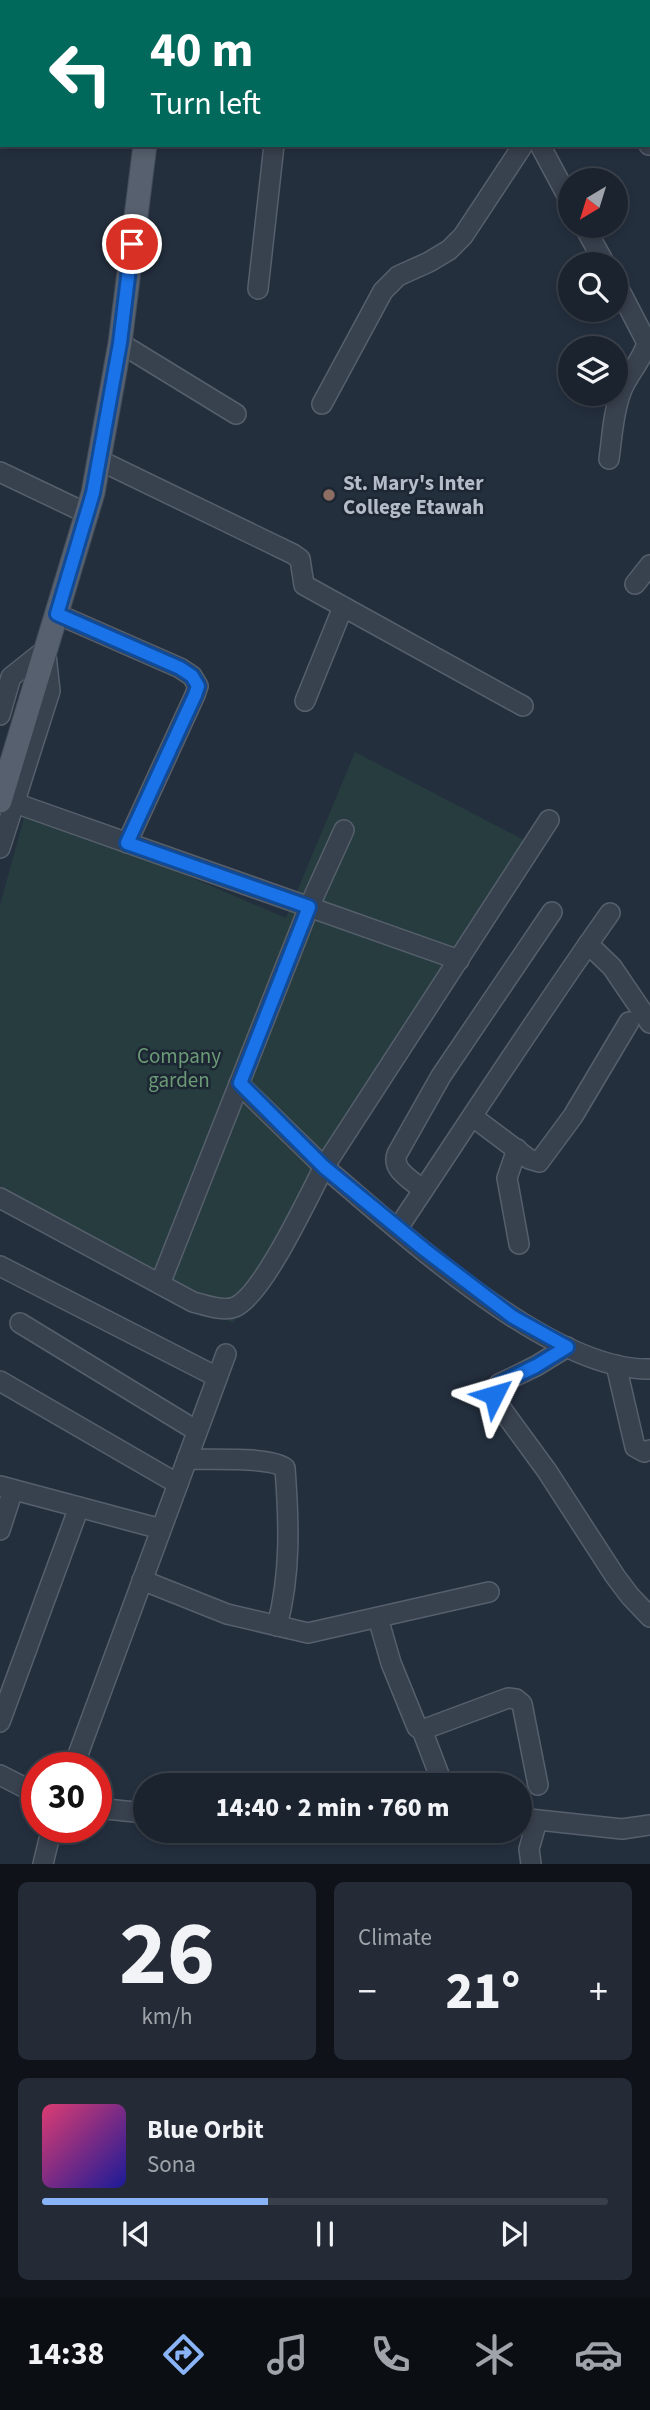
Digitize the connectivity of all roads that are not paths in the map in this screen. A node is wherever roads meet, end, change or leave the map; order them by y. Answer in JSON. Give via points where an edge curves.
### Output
{"nodes":[{"id":1,"x":145,"y":147,"type":"edge"},
{"id":2,"x":274,"y":147,"type":"edge"},
{"id":3,"x":522,"y":147,"type":"edge"},
{"id":4,"x":541,"y":147,"type":"edge"},
{"id":5,"x":558,"y":179,"type":"edge"},
{"id":6,"x":258,"y":289,"type":"dead end"},
{"id":7,"x":628,"y":307,"type":"edge"},
{"id":8,"x":120,"y":343,"type":"junction"},
{"id":9,"x":321,"y":404,"type":"dead end"},
{"id":10,"x":236,"y":414,"type":"dead end"},
{"id":11,"x":609,"y":459,"type":"dead end"},
{"id":12,"x":99,"y":460,"type":"junction"},
{"id":13,"x":0,"y":472,"type":"edge"},
{"id":14,"x":88,"y":514,"type":"junction"},
{"id":15,"x":650,"y":565,"type":"edge"},
{"id":16,"x":635,"y":583,"type":"dead end"},
{"id":17,"x":343,"y":607,"type":"junction"},
{"id":18,"x":57,"y":614,"type":"junction"},
{"id":19,"x":45,"y":650,"type":"junction"},
{"id":20,"x":305,"y":701,"type":"dead end"},
{"id":21,"x":523,"y":706,"type":"dead end"},
{"id":22,"x":0,"y":715,"type":"edge"},
{"id":23,"x":8,"y":802,"type":"edge"},
{"id":24,"x":549,"y":820,"type":"dead end"},
{"id":25,"x":344,"y":830,"type":"dead end"},
{"id":26,"x":127,"y":843,"type":"junction"},
{"id":27,"x":0,"y":848,"type":"edge"},
{"id":28,"x":309,"y":907,"type":"junction"},
{"id":29,"x":552,"y":912,"type":"dead end"},
{"id":30,"x":610,"y":913,"type":"dead end"},
{"id":31,"x":588,"y":944,"type":"junction"},
{"id":32,"x":459,"y":960,"type":"junction"},
{"id":33,"x":629,"y":1022,"type":"dead end"},
{"id":34,"x":650,"y":1023,"type":"edge"},
{"id":35,"x":240,"y":1083,"type":"junction"},
{"id":36,"x":473,"y":1117,"type":"junction"},
{"id":37,"x":517,"y":1150,"type":"junction"},
{"id":38,"x":324,"y":1167,"type":"junction"},
{"id":39,"x":423,"y":1190,"type":"junction"},
{"id":40,"x":0,"y":1198,"type":"edge"},
{"id":41,"x":398,"y":1227,"type":"junction"},
{"id":42,"x":519,"y":1244,"type":"dead end"},
{"id":43,"x":0,"y":1266,"type":"edge"},
{"id":44,"x":160,"y":1284,"type":"junction"},
{"id":45,"x":20,"y":1323,"type":"dead end"},
{"id":46,"x":567,"y":1347,"type":"junction"},
{"id":47,"x":226,"y":1354,"type":"dead end"},
{"id":48,"x":616,"y":1366,"type":"junction"},
{"id":49,"x":650,"y":1369,"type":"edge"},
{"id":50,"x":217,"y":1377,"type":"junction"},
{"id":51,"x":0,"y":1381,"type":"edge"},
{"id":52,"x":197,"y":1431,"type":"junction"},
{"id":53,"x":650,"y":1450,"type":"edge"},
{"id":54,"x":187,"y":1459,"type":"junction"},
{"id":55,"x":178,"y":1484,"type":"junction"},
{"id":56,"x":7,"y":1488,"type":"edge"},
{"id":57,"x":79,"y":1507,"type":"junction"},
{"id":58,"x":0,"y":1530,"type":"edge"},
{"id":59,"x":161,"y":1530,"type":"junction"},
{"id":60,"x":142,"y":1580,"type":"junction"},
{"id":61,"x":489,"y":1592,"type":"dead end"},
{"id":62,"x":650,"y":1617,"type":"edge"},
{"id":63,"x":378,"y":1618,"type":"junction"},
{"id":64,"x":276,"y":1626,"type":"junction"},
{"id":65,"x":0,"y":1722,"type":"edge"},
{"id":66,"x":422,"y":1730,"type":"junction"},
{"id":67,"x":79,"y":1752,"type":"edge"},
{"id":68,"x":438,"y":1773,"type":"edge"},
{"id":69,"x":0,"y":1775,"type":"edge"},
{"id":70,"x":538,"y":1785,"type":"dead end"},
{"id":71,"x":21,"y":1786,"type":"edge"},
{"id":72,"x":112,"y":1810,"type":"edge"},
{"id":73,"x":133,"y":1812,"type":"edge"},
{"id":74,"x":532,"y":1819,"type":"edge"},
{"id":75,"x":650,"y":1825,"type":"edge"},
{"id":76,"x":48,"y":1843,"type":"edge"},
{"id":77,"x":529,"y":1843,"type":"edge"},
{"id":78,"x":43,"y":1864,"type":"edge"},
{"id":79,"x":531,"y":1864,"type":"edge"}],
"edges":[{"from":1,"to":8,"type":"main road"},
{"from":2,"to":6,"type":"street"},
{"from":3,"to":9,"type":"street","via":[[463,236],[449,250],[398,276],[383,291]]},
{"from":4,"to":5,"type":"street"},
{"from":7,"to":11,"type":"street","via":[[646,343],[621,390]]},
{"from":8,"to":10,"type":"street"},
{"from":8,"to":12,"type":"main road"},
{"from":12,"to":14,"type":"main road"},
{"from":12,"to":17,"type":"street","via":[[293,554],[300,559],[304,585]]},
{"from":13,"to":14,"type":"street"},
{"from":14,"to":18,"type":"main road"},
{"from":15,"to":16,"type":"street"},
{"from":17,"to":20,"type":"street"},
{"from":17,"to":21,"type":"street"},
{"from":18,"to":19,"type":"main road"},
{"from":18,"to":26,"type":"street","via":[[180,668],[198,686]]},
{"from":19,"to":22,"type":"street","via":[[11,677]]},
{"from":19,"to":23,"type":"main road"},
{"from":23,"to":26,"type":"street"},
{"from":23,"to":27,"type":"street"},
{"from":24,"to":32,"type":"street"},
{"from":25,"to":28,"type":"street"},
{"from":26,"to":28,"type":"street"},
{"from":28,"to":32,"type":"street"},
{"from":28,"to":35,"type":"street"},
{"from":29,"to":39,"type":"street","via":[[441,1076],[397,1154],[396,1167]]},
{"from":30,"to":31,"type":"street"},
{"from":31,"to":34,"type":"street","via":[[612,967]]},
{"from":31,"to":36,"type":"street"},
{"from":32,"to":38,"type":"street"},
{"from":33,"to":37,"type":"street","via":[[545,1157],[536,1162]]},
{"from":35,"to":38,"type":"street"},
{"from":35,"to":44,"type":"street"},
{"from":36,"to":37,"type":"street"},
{"from":36,"to":39,"type":"street"},
{"from":37,"to":42,"type":"street","via":[[507,1178]]},
{"from":38,"to":41,"type":"street"},
{"from":38,"to":44,"type":"street","via":[[264,1277],[234,1308],[193,1302]]},
{"from":39,"to":41,"type":"street"},
{"from":40,"to":44,"type":"street"},
{"from":41,"to":46,"type":"street","via":[[513,1317]]},
{"from":43,"to":50,"type":"street"},
{"from":45,"to":52,"type":"street"},
{"from":46,"to":48,"type":"street"},
{"from":46,"to":62,"type":"street","via":[[499,1384],[494,1395],[615,1576]]},
{"from":47,"to":50,"type":"street"},
{"from":48,"to":49,"type":"street"},
{"from":48,"to":53,"type":"street","via":[[635,1447]]},
{"from":50,"to":52,"type":"street"},
{"from":51,"to":55,"type":"street"},
{"from":52,"to":54,"type":"street"},
{"from":54,"to":55,"type":"street"},
{"from":54,"to":64,"type":"street","via":[[278,1462],[285,1468],[289,1519],[286,1586]]},
{"from":55,"to":59,"type":"street"},
{"from":56,"to":57,"type":"street"},
{"from":56,"to":58,"type":"street"},
{"from":57,"to":59,"type":"street"},
{"from":57,"to":65,"type":"street"},
{"from":59,"to":60,"type":"street"},
{"from":60,"to":64,"type":"street","via":[[227,1614]]},
{"from":60,"to":67,"type":"street"},
{"from":61,"to":63,"type":"street"},
{"from":63,"to":64,"type":"street","via":[[308,1633]]},
{"from":63,"to":66,"type":"street","via":[[413,1719]]},
{"from":66,"to":68,"type":"street"},
{"from":66,"to":70,"type":"street","via":[[516,1699],[522,1704]]},
{"from":69,"to":71,"type":"street"},
{"from":72,"to":73,"type":"street"},
{"from":74,"to":75,"type":"street","via":[[622,1829]]},
{"from":76,"to":78,"type":"street"},
{"from":77,"to":79,"type":"street"}]}
